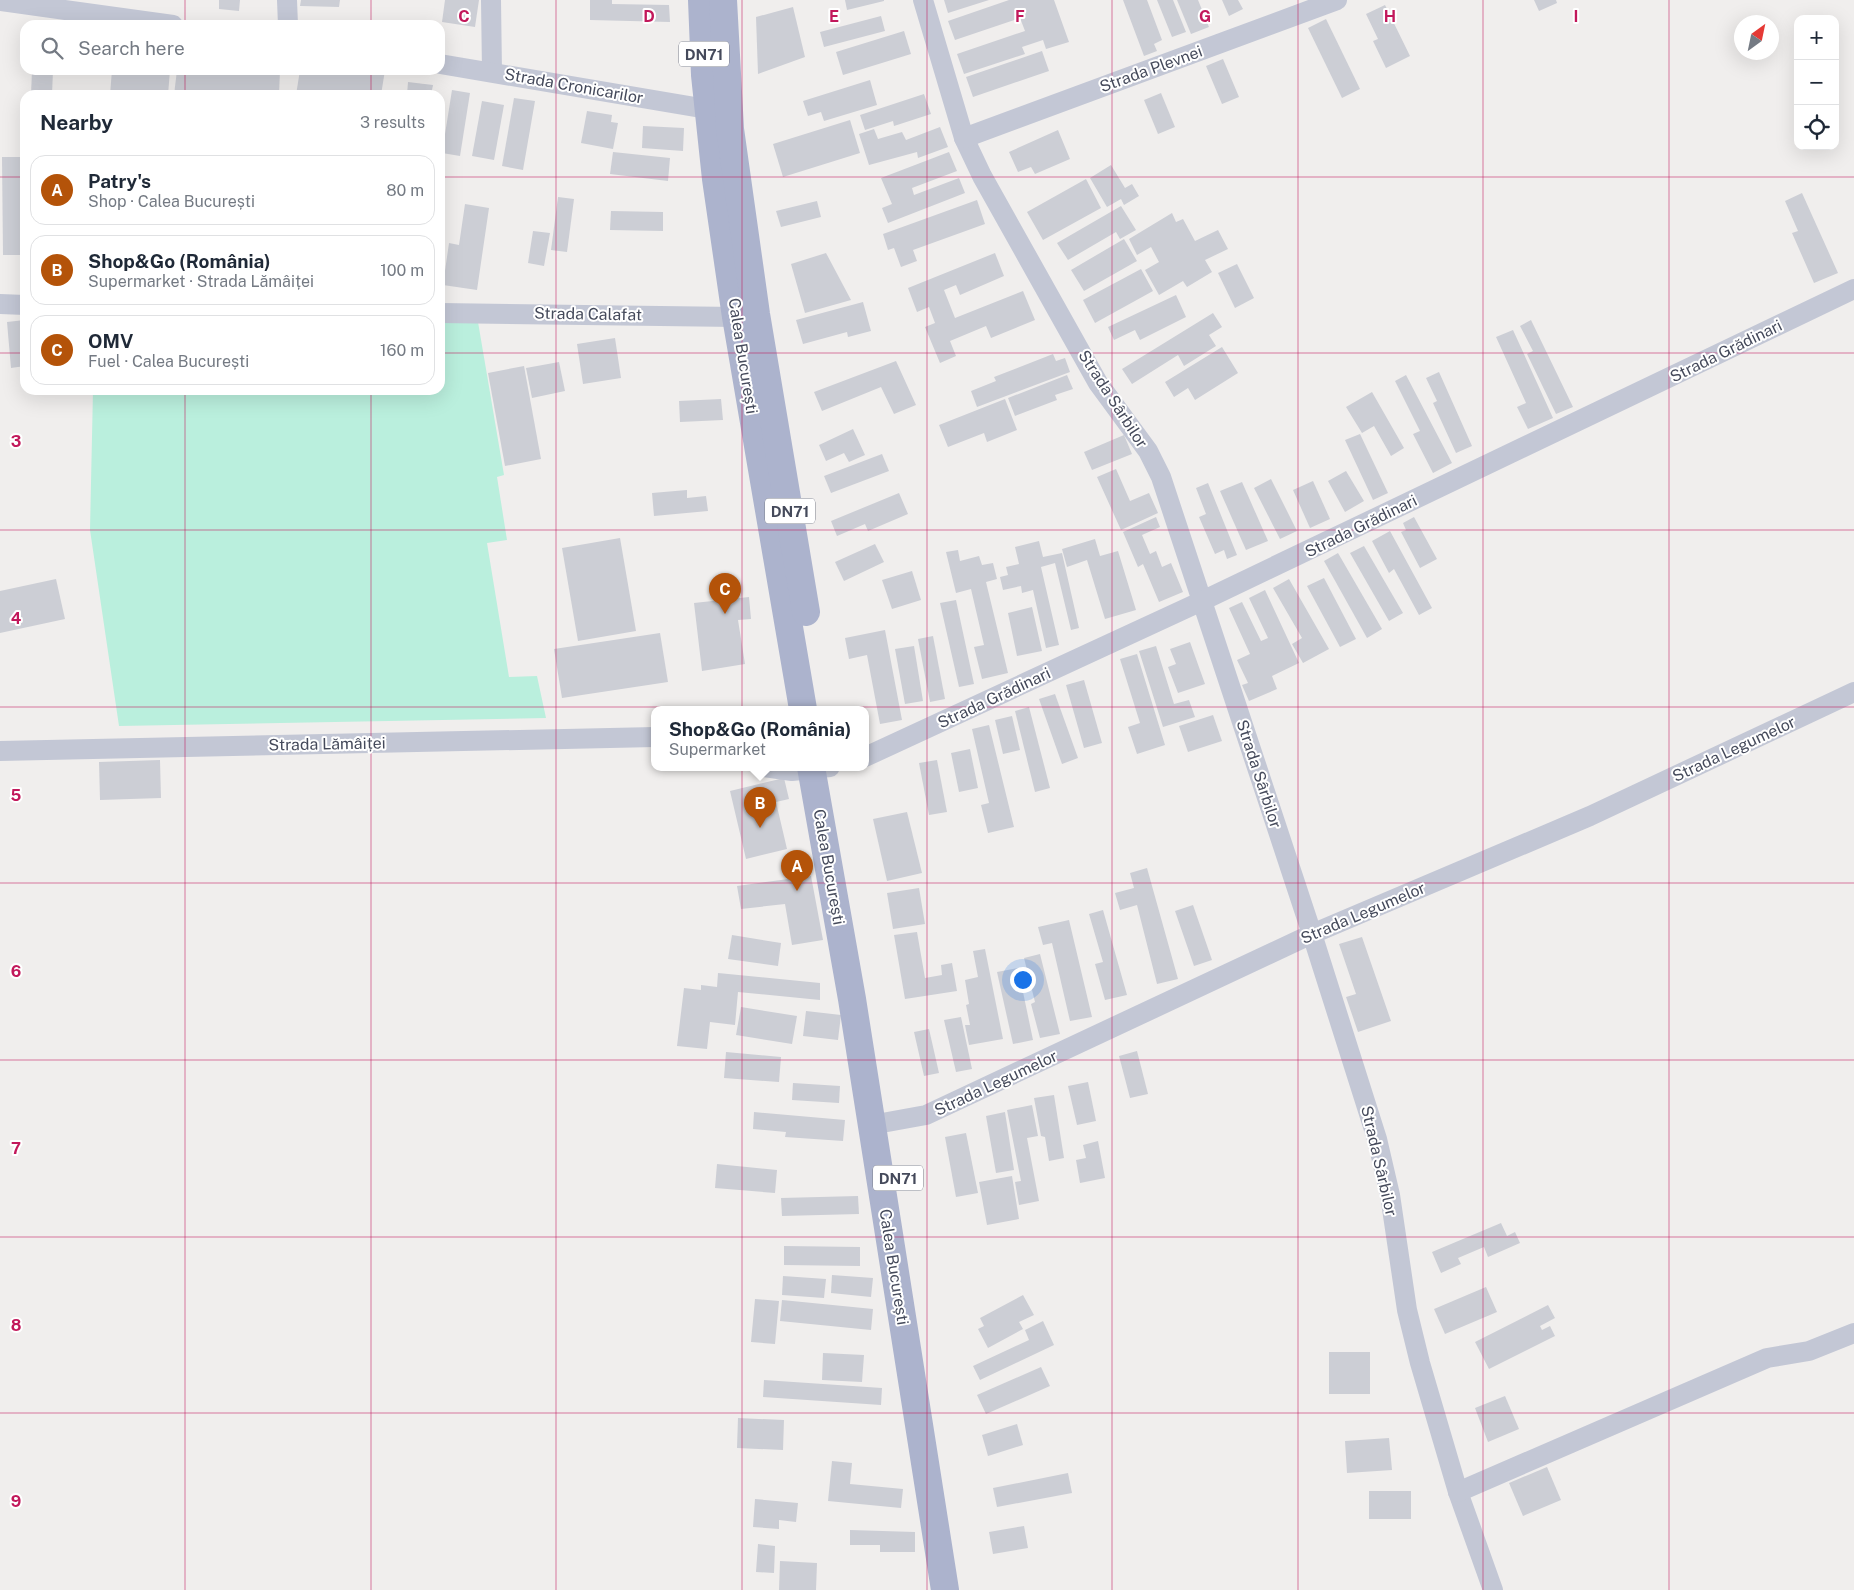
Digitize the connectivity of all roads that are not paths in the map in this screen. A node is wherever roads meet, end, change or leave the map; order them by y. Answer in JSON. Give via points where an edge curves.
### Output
{"nodes":[{"id":1,"x":287,"y":0,"type":"edge"},
{"id":2,"x":491,"y":0,"type":"edge"},
{"id":3,"x":702,"y":0,"type":"edge"},
{"id":4,"x":723,"y":0,"type":"edge"},
{"id":5,"x":923,"y":0,"type":"edge"},
{"id":6,"x":1337,"y":0,"type":"edge"},
{"id":7,"x":0,"y":1,"type":"edge"},
{"id":8,"x":63,"y":5,"type":"edge"},
{"id":9,"x":146,"y":20,"type":"edge"},
{"id":10,"x":288,"y":20,"type":"edge"},
{"id":11,"x":445,"y":65,"type":"edge"},
{"id":12,"x":492,"y":72,"type":"junction"},
{"id":13,"x":717,"y":107,"type":"junction"},
{"id":14,"x":964,"y":138,"type":"junction"},
{"id":15,"x":1854,"y":289,"type":"edge"},
{"id":16,"x":0,"y":304,"type":"edge"},
{"id":17,"x":20,"y":305,"type":"edge"},
{"id":18,"x":445,"y":312,"type":"edge"},
{"id":19,"x":746,"y":315,"type":"junction"},
{"id":20,"x":1202,"y":602,"type":"junction"},
{"id":21,"x":1854,"y":692,"type":"edge"},
{"id":22,"x":803,"y":706,"type":"edge"},
{"id":23,"x":820,"y":706,"type":"edge"},
{"id":24,"x":651,"y":737,"type":"edge"},
{"id":25,"x":0,"y":751,"type":"edge"},
{"id":26,"x":869,"y":755,"type":"edge"},
{"id":27,"x":820,"y":771,"type":"edge"},
{"id":28,"x":1312,"y":934,"type":"junction"},
{"id":29,"x":880,"y":1124,"type":"junction"},
{"id":30,"x":1854,"y":1333,"type":"edge"},
{"id":31,"x":1458,"y":1492,"type":"junction"},
{"id":32,"x":945,"y":1590,"type":"edge"},
{"id":33,"x":964,"y":1590,"type":"edge"},
{"id":34,"x":1493,"y":1590,"type":"edge"}],
"edges":[{"from":1,"to":10,"type":"street"},
{"from":2,"to":12,"type":"street"},
{"from":3,"to":13,"type":"main road","name":"Calea București","number":"DN71"},
{"from":4,"to":13,"type":"main road","name":"Calea București","number":"DN71"},
{"from":5,"to":14,"type":"street","name":"Strada Sârbilor"},
{"from":6,"to":14,"type":"street","name":"Strada Plevnei"},
{"from":7,"to":8,"type":"street"},
{"from":8,"to":9,"type":"street"},
{"from":11,"to":12,"type":"street","name":"Strada Cronicarilor"},
{"from":12,"to":13,"type":"street","name":"Strada Cronicarilor"},
{"from":13,"to":19,"type":"main road","name":"Calea București","number":"DN71"},
{"from":14,"to":20,"type":"street","name":"Strada Sârbilor","via":[[1098,383],[1138,436],[1157,468]]},
{"from":15,"to":20,"type":"street","name":"Strada Grădinari"},
{"from":16,"to":17,"type":"street"},
{"from":18,"to":19,"type":"street","name":"Strada Calafat"},
{"from":19,"to":22,"type":"main road","name":"Calea București","number":"DN71"},
{"from":19,"to":23,"type":"main road","name":"Calea București","number":"DN71"},
{"from":20,"to":26,"type":"street","name":"Strada Grădinari"},
{"from":20,"to":28,"type":"street","name":"Strada Sârbilor"},
{"from":21,"to":28,"type":"street","name":"Strada Legumelor","via":[[1590,816]]},
{"from":24,"to":25,"type":"street","name":"Strada Lămâiței"},
{"from":27,"to":29,"type":"main road","name":"Calea București","number":"DN71","via":[[852,999]]},
{"from":28,"to":29,"type":"street","name":"Strada Legumelor","via":[[926,1115]]},
{"from":28,"to":31,"type":"street","name":"Strada Sârbilor","via":[[1377,1139],[1390,1195],[1407,1310]]},
{"from":29,"to":32,"type":"main road","name":"Calea București","number":"DN71"},
{"from":29,"to":33,"type":"main road","name":"Calea București","number":"DN71"},
{"from":30,"to":31,"type":"street","via":[[1809,1351],[1766,1358]]},
{"from":31,"to":34,"type":"street","name":"Strada Sârbilor"}]}
